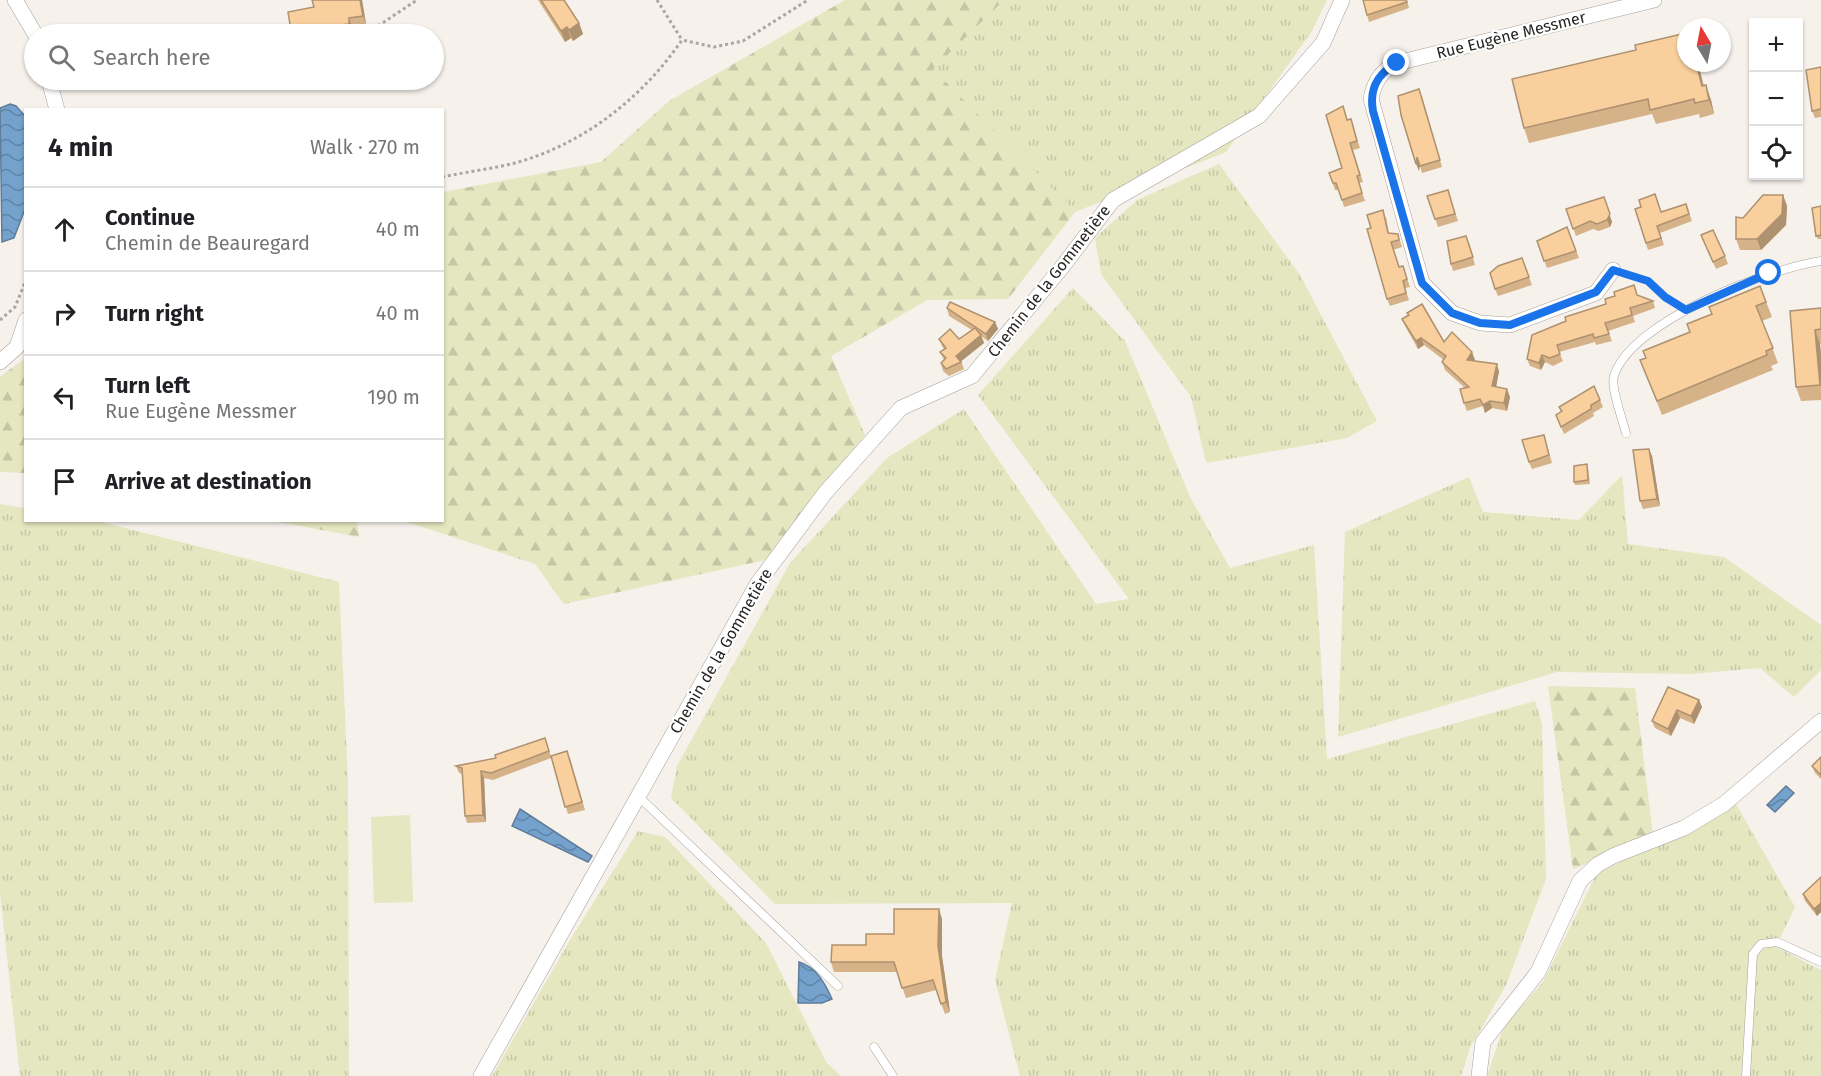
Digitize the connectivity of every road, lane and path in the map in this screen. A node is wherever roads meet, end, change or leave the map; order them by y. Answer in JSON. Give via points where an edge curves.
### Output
{"nodes":[{"id":1,"x":15,"y":0,"type":"edge"},
{"id":2,"x":417,"y":0,"type":"edge"},
{"id":3,"x":657,"y":0,"type":"edge"},
{"id":4,"x":808,"y":0,"type":"edge"},
{"id":5,"x":1342,"y":0,"type":"edge"},
{"id":6,"x":1654,"y":0,"type":"edge"},
{"id":7,"x":1617,"y":4,"type":"edge"},
{"id":8,"x":29,"y":24,"type":"edge"},
{"id":9,"x":381,"y":24,"type":"edge"},
{"id":10,"x":682,"y":40,"type":"junction"},
{"id":11,"x":52,"y":90,"type":"edge"},
{"id":12,"x":56,"y":108,"type":"edge"},
{"id":13,"x":444,"y":177,"type":"edge"},
{"id":14,"x":1821,"y":261,"type":"edge"},
{"id":15,"x":1613,"y":270,"type":"joint"},
{"id":16,"x":24,"y":285,"type":"edge"},
{"id":17,"x":1686,"y":310,"type":"junction"},
{"id":18,"x":0,"y":320,"type":"edge"},
{"id":19,"x":24,"y":326,"type":"edge"},
{"id":20,"x":0,"y":362,"type":"edge"},
{"id":21,"x":1626,"y":434,"type":"dead end"},
{"id":22,"x":1821,"y":721,"type":"edge"},
{"id":23,"x":638,"y":796,"type":"junction"},
{"id":24,"x":1821,"y":962,"type":"edge"},
{"id":25,"x":838,"y":986,"type":"dead end"},
{"id":26,"x":874,"y":1047,"type":"dead end"},
{"id":27,"x":481,"y":1076,"type":"edge"},
{"id":28,"x":893,"y":1076,"type":"edge"},
{"id":29,"x":1479,"y":1076,"type":"edge"},
{"id":30,"x":1746,"y":1076,"type":"edge"}],
"edges":[{"from":1,"to":8,"type":"street"},
{"from":2,"to":9,"type":"path"},
{"from":3,"to":10,"type":"path"},
{"from":4,"to":10,"type":"path","via":[[743,41],[714,47]]},
{"from":5,"to":23,"type":"street","name":"Chemin de la Gommetière","via":[[1323,43],[1259,116],[1113,200],[972,376],[901,408],[825,493],[758,583]]},
{"from":6,"to":7,"type":"street","name":"Rue Eugène Messmer"},
{"from":7,"to":15,"type":"street","name":"Rue Eugène Messmer","via":[[1397,63],[1376,82],[1371,99],[1422,283],[1452,313],[1480,323],[1510,325],[1596,292]]},
{"from":10,"to":13,"type":"path","via":[[636,98],[572,141],[516,162]]},
{"from":11,"to":12,"type":"street"},
{"from":14,"to":17,"type":"lane","via":[[1769,273]]},
{"from":15,"to":17,"type":"path","via":[[1648,281]]},
{"from":16,"to":18,"type":"path","via":[[15,307]]},
{"from":17,"to":21,"type":"lane","via":[[1657,327],[1620,360],[1612,378]]},
{"from":19,"to":20,"type":"street","via":[[17,347]]},
{"from":22,"to":29,"type":"street","via":[[1724,804],[1683,828],[1613,856],[1580,881],[1539,972],[1483,1042]]},
{"from":23,"to":25,"type":"lane"},
{"from":23,"to":27,"type":"street","name":"Chemin de la Gommetière"},
{"from":24,"to":30,"type":"lane","via":[[1777,942],[1761,944],[1753,954]]},
{"from":26,"to":28,"type":"lane"}]}
